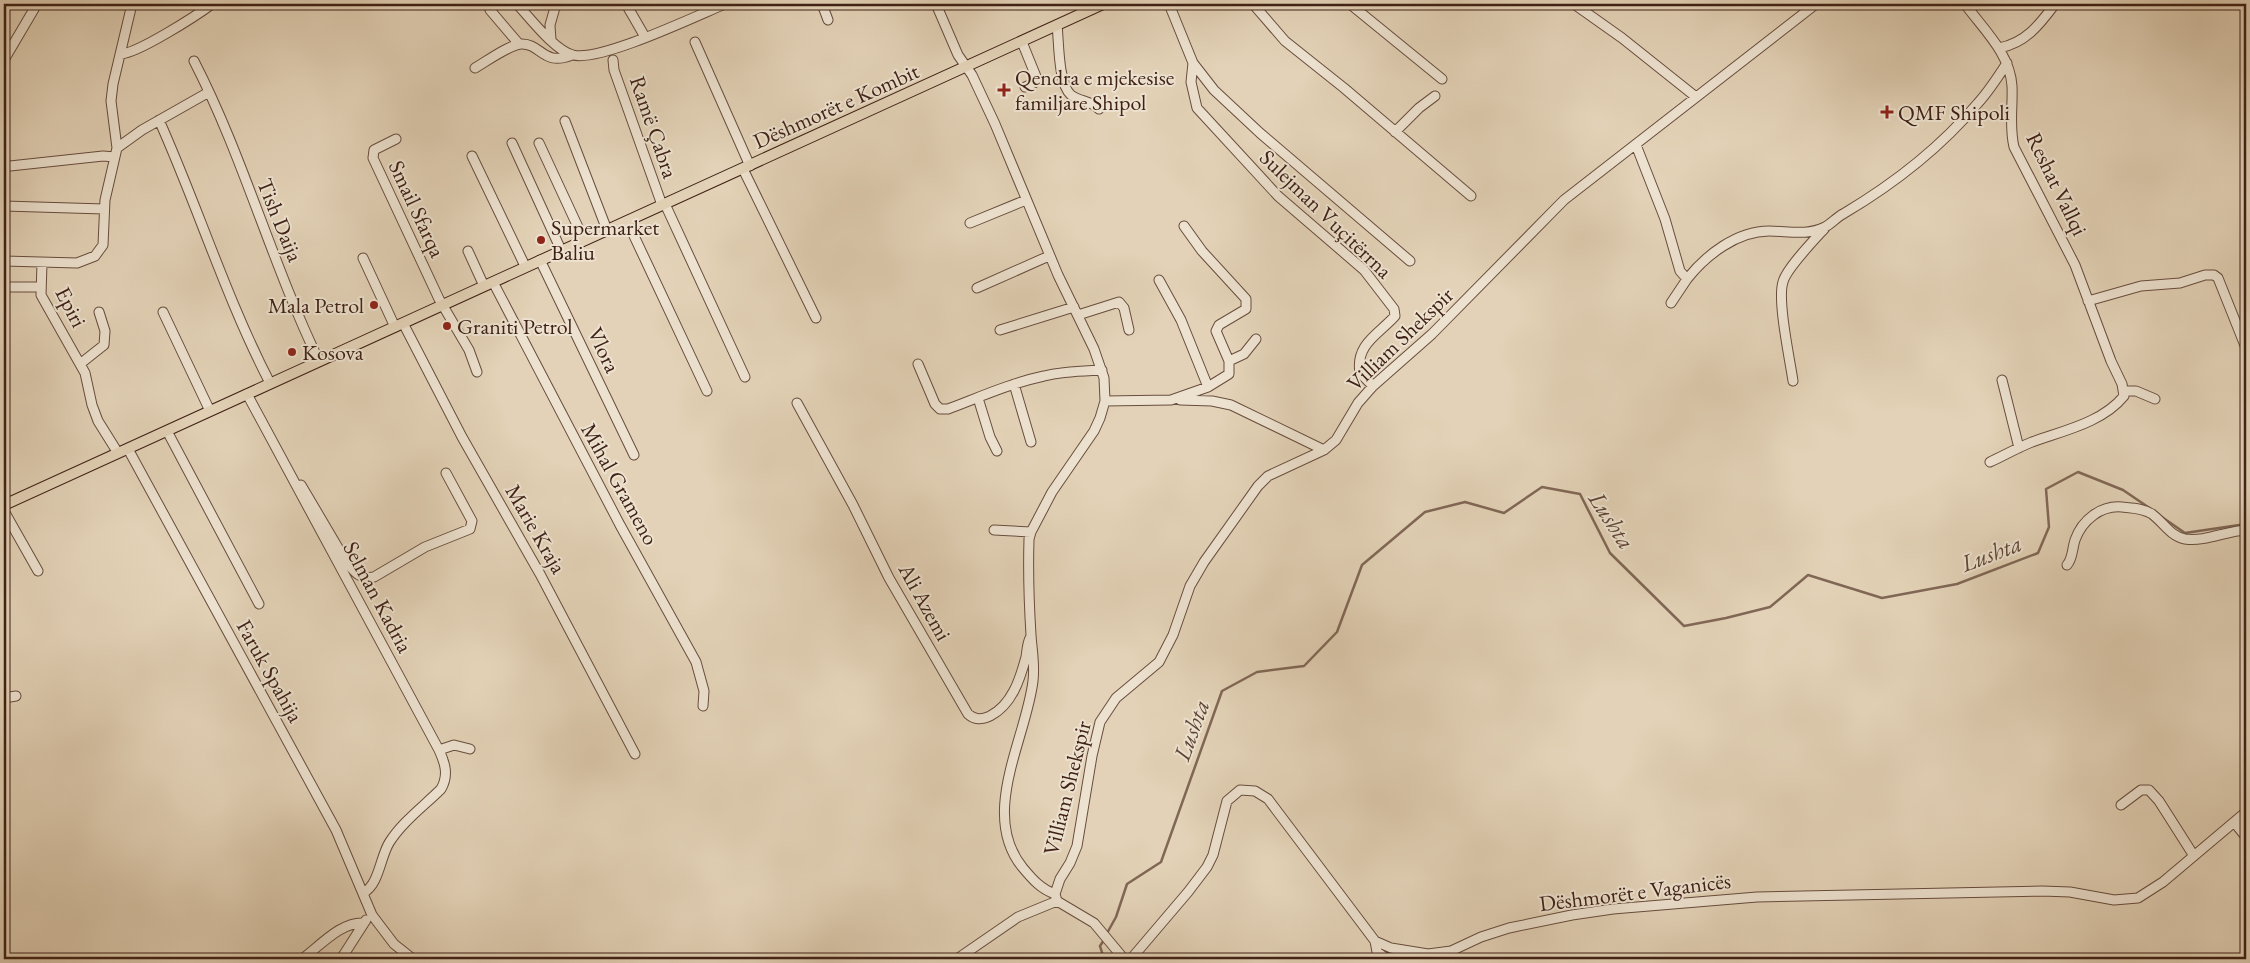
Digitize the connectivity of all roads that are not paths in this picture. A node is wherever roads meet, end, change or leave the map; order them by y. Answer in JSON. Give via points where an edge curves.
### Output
{"nodes":[{"id":1,"x":36,"y":4,"type":"edge"},
{"id":2,"x":132,"y":4,"type":"edge"},
{"id":3,"x":212,"y":4,"type":"edge"},
{"id":4,"x":517,"y":4,"type":"edge"},
{"id":5,"x":556,"y":4,"type":"edge"},
{"id":6,"x":626,"y":4,"type":"edge"},
{"id":7,"x":725,"y":4,"type":"edge"},
{"id":8,"x":822,"y":4,"type":"edge"},
{"id":9,"x":936,"y":4,"type":"edge"},
{"id":10,"x":1103,"y":4,"type":"edge"},
{"id":11,"x":1169,"y":4,"type":"edge"},
{"id":12,"x":1253,"y":4,"type":"edge"},
{"id":13,"x":1350,"y":4,"type":"edge"},
{"id":14,"x":1574,"y":4,"type":"edge"},
{"id":15,"x":1816,"y":4,"type":"edge"},
{"id":16,"x":1965,"y":4,"type":"edge"},
{"id":17,"x":2055,"y":4,"type":"edge"},
{"id":18,"x":490,"y":10,"type":"dead end"},
{"id":19,"x":828,"y":20,"type":"dead end"},
{"id":20,"x":1057,"y":25,"type":"junction"},
{"id":21,"x":646,"y":37,"type":"junction"},
{"id":22,"x":552,"y":40,"type":"junction"},
{"id":23,"x":696,"y":42,"type":"dead end"},
{"id":24,"x":1022,"y":42,"type":"junction"},
{"id":25,"x":519,"y":44,"type":"junction"},
{"id":26,"x":2000,"y":48,"type":"junction"},
{"id":27,"x":121,"y":54,"type":"junction"},
{"id":28,"x":572,"y":55,"type":"junction"},
{"id":29,"x":4,"y":60,"type":"edge"},
{"id":30,"x":613,"y":60,"type":"dead end"},
{"id":31,"x":194,"y":61,"type":"dead end"},
{"id":32,"x":1193,"y":63,"type":"junction"},
{"id":33,"x":2007,"y":63,"type":"junction"},
{"id":34,"x":967,"y":67,"type":"junction"},
{"id":35,"x":475,"y":68,"type":"dead end"},
{"id":36,"x":1442,"y":79,"type":"dead end"},
{"id":37,"x":1025,"y":87,"type":"dead end"},
{"id":38,"x":209,"y":92,"type":"junction"},
{"id":39,"x":1435,"y":96,"type":"dead end"},
{"id":40,"x":1696,"y":97,"type":"junction"},
{"id":41,"x":1099,"y":109,"type":"dead end"},
{"id":42,"x":159,"y":120,"type":"junction"},
{"id":43,"x":564,"y":121,"type":"dead end"},
{"id":44,"x":1394,"y":132,"type":"junction"},
{"id":45,"x":396,"y":139,"type":"dead end"},
{"id":46,"x":512,"y":143,"type":"dead end"},
{"id":47,"x":539,"y":143,"type":"dead end"},
{"id":48,"x":1636,"y":145,"type":"junction"},
{"id":49,"x":116,"y":152,"type":"junction"},
{"id":50,"x":472,"y":156,"type":"dead end"},
{"id":51,"x":10,"y":166,"type":"dead end"},
{"id":52,"x":747,"y":167,"type":"junction"},
{"id":53,"x":1471,"y":196,"type":"dead end"},
{"id":54,"x":1026,"y":200,"type":"junction"},
{"id":55,"x":663,"y":205,"type":"junction"},
{"id":56,"x":4,"y":206,"type":"edge"},
{"id":57,"x":104,"y":209,"type":"junction"},
{"id":58,"x":627,"y":221,"type":"junction"},
{"id":59,"x":970,"y":223,"type":"dead end"},
{"id":60,"x":1184,"y":226,"type":"dead end"},
{"id":61,"x":1825,"y":228,"type":"junction"},
{"id":62,"x":607,"y":230,"type":"junction"},
{"id":63,"x":584,"y":240,"type":"junction"},
{"id":64,"x":561,"y":250,"type":"junction"},
{"id":65,"x":468,"y":251,"type":"dead end"},
{"id":66,"x":1050,"y":256,"type":"junction"},
{"id":67,"x":364,"y":258,"type":"dead end"},
{"id":68,"x":540,"y":260,"type":"junction"},
{"id":69,"x":4,"y":261,"type":"edge"},
{"id":70,"x":1410,"y":261,"type":"dead end"},
{"id":71,"x":42,"y":263,"type":"junction"},
{"id":72,"x":525,"y":266,"type":"junction"},
{"id":73,"x":1159,"y":280,"type":"dead end"},
{"id":74,"x":1687,"y":280,"type":"junction"},
{"id":75,"x":488,"y":284,"type":"junction"},
{"id":76,"x":4,"y":287,"type":"edge"},
{"id":77,"x":40,"y":287,"type":"junction"},
{"id":78,"x":977,"y":288,"type":"dead end"},
{"id":79,"x":2088,"y":301,"type":"junction"},
{"id":80,"x":1670,"y":303,"type":"dead end"},
{"id":81,"x":442,"y":305,"type":"junction"},
{"id":82,"x":1076,"y":311,"type":"junction"},
{"id":83,"x":99,"y":312,"type":"dead end"},
{"id":84,"x":163,"y":312,"type":"dead end"},
{"id":85,"x":816,"y":318,"type":"dead end"},
{"id":86,"x":399,"y":325,"type":"junction"},
{"id":87,"x":1000,"y":330,"type":"dead end"},
{"id":88,"x":1129,"y":330,"type":"dead end"},
{"id":89,"x":1256,"y":339,"type":"dead end"},
{"id":90,"x":2246,"y":348,"type":"edge"},
{"id":91,"x":319,"y":361,"type":"junction"},
{"id":92,"x":1229,"y":361,"type":"junction"},
{"id":93,"x":80,"y":364,"type":"junction"},
{"id":94,"x":918,"y":364,"type":"dead end"},
{"id":95,"x":1102,"y":370,"type":"junction"},
{"id":96,"x":477,"y":372,"type":"dead end"},
{"id":97,"x":745,"y":377,"type":"dead end"},
{"id":98,"x":2002,"y":380,"type":"dead end"},
{"id":99,"x":1793,"y":381,"type":"dead end"},
{"id":100,"x":270,"y":383,"type":"junction"},
{"id":101,"x":1014,"y":384,"type":"junction"},
{"id":102,"x":1373,"y":386,"type":"junction"},
{"id":103,"x":1208,"y":387,"type":"junction"},
{"id":104,"x":707,"y":391,"type":"dead end"},
{"id":105,"x":2124,"y":391,"type":"junction"},
{"id":106,"x":247,"y":394,"type":"junction"},
{"id":107,"x":978,"y":398,"type":"junction"},
{"id":108,"x":1178,"y":399,"type":"junction"},
{"id":109,"x":2155,"y":399,"type":"dead end"},
{"id":110,"x":1105,"y":401,"type":"junction"},
{"id":111,"x":797,"y":403,"type":"dead end"},
{"id":112,"x":210,"y":411,"type":"junction"},
{"id":113,"x":167,"y":431,"type":"junction"},
{"id":114,"x":1031,"y":442,"type":"dead end"},
{"id":115,"x":2019,"y":448,"type":"junction"},
{"id":116,"x":128,"y":449,"type":"junction"},
{"id":117,"x":1324,"y":450,"type":"junction"},
{"id":118,"x":997,"y":451,"type":"dead end"},
{"id":119,"x":118,"y":453,"type":"junction"},
{"id":120,"x":634,"y":455,"type":"dead end"},
{"id":121,"x":285,"y":462,"type":"junction"},
{"id":122,"x":1990,"y":462,"type":"dead end"},
{"id":123,"x":446,"y":473,"type":"dead end"},
{"id":124,"x":4,"y":505,"type":"edge"},
{"id":125,"x":4,"y":511,"type":"edge"},
{"id":126,"x":994,"y":530,"type":"dead end"},
{"id":127,"x":2246,"y":530,"type":"edge"},
{"id":128,"x":1031,"y":532,"type":"junction"},
{"id":129,"x":2067,"y":565,"type":"dead end"},
{"id":130,"x":38,"y":571,"type":"dead end"},
{"id":131,"x":259,"y":604,"type":"dead end"},
{"id":132,"x":1031,"y":638,"type":"junction"},
{"id":133,"x":16,"y":696,"type":"dead end"},
{"id":134,"x":4,"y":698,"type":"edge"},
{"id":135,"x":704,"y":706,"type":"dead end"},
{"id":136,"x":470,"y":748,"type":"dead end"},
{"id":137,"x":439,"y":750,"type":"junction"},
{"id":138,"x":635,"y":754,"type":"dead end"},
{"id":139,"x":2120,"y":805,"type":"dead end"},
{"id":140,"x":2246,"y":812,"type":"edge"},
{"id":141,"x":2234,"y":822,"type":"junction"},
{"id":142,"x":2246,"y":837,"type":"edge"},
{"id":143,"x":2194,"y":856,"type":"junction"},
{"id":144,"x":362,"y":893,"type":"junction"},
{"id":145,"x":1056,"y":898,"type":"junction"},
{"id":146,"x":372,"y":915,"type":"junction"},
{"id":147,"x":364,"y":923,"type":"junction"},
{"id":148,"x":1375,"y":941,"type":"junction"},
{"id":149,"x":302,"y":959,"type":"edge"},
{"id":150,"x":341,"y":959,"type":"edge"},
{"id":151,"x":413,"y":959,"type":"edge"},
{"id":152,"x":957,"y":959,"type":"edge"},
{"id":153,"x":1126,"y":959,"type":"edge"},
{"id":154,"x":1387,"y":959,"type":"edge"}],
"edges":[{"from":1,"to":29,"type":"street"},
{"from":2,"to":27,"type":"street"},
{"from":3,"to":27,"type":"street","via":[[135,50]]},
{"from":4,"to":22,"type":"street"},
{"from":5,"to":22,"type":"street","via":[[550,25]]},
{"from":6,"to":21,"type":"street"},
{"from":7,"to":21,"type":"street"},
{"from":8,"to":19,"type":"street"},
{"from":9,"to":34,"type":"street","via":[[958,55]]},
{"from":10,"to":20,"type":"main road","name":"Dëshmorët e Kombit"},
{"from":11,"to":32,"type":"street","name":"Sulejman Vuçitërrna"},
{"from":12,"to":44,"type":"street","via":[[1285,41]]},
{"from":13,"to":36,"type":"street"},
{"from":14,"to":40,"type":"street"},
{"from":15,"to":40,"type":"street","name":"Villiam Shekspir"},
{"from":16,"to":26,"type":"street","name":"Reshat Vallqi"},
{"from":17,"to":26,"type":"street","via":[[2026,38]]},
{"from":18,"to":25,"type":"street"},
{"from":20,"to":24,"type":"main road","name":"Dëshmorët e Kombit"},
{"from":20,"to":41,"type":"street","via":[[1060,65],[1067,90]]},
{"from":21,"to":28,"type":"street","via":[[594,54]]},
{"from":22,"to":28,"type":"street"},
{"from":23,"to":52,"type":"street"},
{"from":24,"to":34,"type":"main road","name":"Dëshmorët e Kombit"},
{"from":24,"to":37,"type":"street","via":[[1037,78]]},
{"from":25,"to":28,"type":"street","via":[[531,46],[551,58]]},
{"from":25,"to":35,"type":"street"},
{"from":26,"to":33,"type":"street","name":"Reshat Vallqi"},
{"from":27,"to":49,"type":"street","via":[[112,101]]},
{"from":30,"to":55,"type":"street","name":"Ramë Çabra","via":[[643,158]]},
{"from":31,"to":38,"type":"street","name":"Tish Daija"},
{"from":32,"to":70,"type":"street","name":"Sulejman Vuçitërrna","via":[[1214,90],[1260,134]]},
{"from":32,"to":102,"type":"street","name":"Sulejman Vuçitërrna","via":[[1192,92],[1197,108],[1278,196],[1364,270],[1394,309],[1395,316],[1369,340],[1361,353],[1360,373]]},
{"from":33,"to":61,"type":"street","via":[[1978,104],[1925,154],[1887,187]]},
{"from":33,"to":79,"type":"street","name":"Reshat Vallqi","via":[[2012,85],[2011,136],[2014,147],[2068,249]]},
{"from":34,"to":52,"type":"main road","name":"Dëshmorët e Kombit"},
{"from":34,"to":54,"type":"street"},
{"from":38,"to":42,"type":"street"},
{"from":38,"to":91,"type":"street","name":"Tish Daija"},
{"from":39,"to":44,"type":"street"},
{"from":40,"to":48,"type":"street","name":"Villiam Shekspir"},
{"from":42,"to":49,"type":"street"},
{"from":42,"to":100,"type":"street","via":[[233,306]]},
{"from":43,"to":62,"type":"street"},
{"from":44,"to":53,"type":"street"},
{"from":45,"to":81,"type":"street","name":"Smail Sfarqa","via":[[374,150],[372,155]]},
{"from":46,"to":64,"type":"street"},
{"from":47,"to":63,"type":"street"},
{"from":48,"to":74,"type":"street","via":[[1665,219],[1680,272]]},
{"from":48,"to":102,"type":"street","name":"Villiam Shekspir","via":[[1546,217],[1432,334]]},
{"from":49,"to":51,"type":"street"},
{"from":49,"to":57,"type":"street"},
{"from":50,"to":72,"type":"street"},
{"from":52,"to":55,"type":"main road","name":"Dëshmorët e Kombit"},
{"from":52,"to":85,"type":"street"},
{"from":54,"to":59,"type":"street"},
{"from":54,"to":66,"type":"street"},
{"from":55,"to":58,"type":"main road","name":"Dëshmorët e Kombit"},
{"from":55,"to":97,"type":"street"},
{"from":56,"to":57,"type":"street"},
{"from":57,"to":71,"type":"street","via":[[103,245],[95,256],[78,263]]},
{"from":58,"to":62,"type":"main road","name":"Dëshmorët e Kombit"},
{"from":58,"to":104,"type":"street"},
{"from":60,"to":92,"type":"street","via":[[1246,299],[1246,309],[1219,325],[1216,331]]},
{"from":61,"to":74,"type":"street","via":[[1791,234],[1771,231],[1748,234],[1712,254]]},
{"from":61,"to":99,"type":"street","via":[[1782,284]]},
{"from":62,"to":63,"type":"main road","name":"Dëshmorët e Kombit"},
{"from":63,"to":64,"type":"main road","name":"Dëshmorët e Kombit"},
{"from":64,"to":68,"type":"main road","name":"Dëshmorët e Kombit"},
{"from":65,"to":75,"type":"street"},
{"from":66,"to":78,"type":"street"},
{"from":66,"to":82,"type":"street"},
{"from":67,"to":86,"type":"street","name":"Marie Kraja"},
{"from":68,"to":72,"type":"main road","name":"Dëshmorët e Kombit"},
{"from":68,"to":120,"type":"street","name":"Vlora"},
{"from":69,"to":71,"type":"street"},
{"from":71,"to":77,"type":"street","name":"Epiri"},
{"from":72,"to":75,"type":"main road","name":"Dëshmorët e Kombit"},
{"from":73,"to":103,"type":"street","via":[[1184,327]]},
{"from":74,"to":80,"type":"street"},
{"from":75,"to":81,"type":"main road","name":"Dëshmorët e Kombit"},
{"from":75,"to":135,"type":"street","name":"Mihal Grameno","via":[[692,655],[704,691]]},
{"from":76,"to":77,"type":"street"},
{"from":77,"to":93,"type":"street","name":"Epiri","via":[[46,305]]},
{"from":79,"to":90,"type":"street","via":[[2141,286],[2180,283],[2214,275]]},
{"from":79,"to":105,"type":"street","name":"Reshat Vallqi"},
{"from":81,"to":86,"type":"main road","name":"Dëshmorët e Kombit"},
{"from":81,"to":96,"type":"street","via":[[469,350]]},
{"from":82,"to":87,"type":"street"},
{"from":82,"to":88,"type":"street","via":[[1119,302],[1124,308]]},
{"from":82,"to":95,"type":"street"},
{"from":83,"to":93,"type":"street","name":"Epiri","via":[[106,331],[104,346]]},
{"from":84,"to":112,"type":"street"},
{"from":86,"to":91,"type":"main road","name":"Dëshmorët e Kombit"},
{"from":86,"to":138,"type":"street","name":"Marie Kraja","via":[[548,590]]},
{"from":89,"to":92,"type":"street","via":[[1244,354]]},
{"from":91,"to":100,"type":"main road","name":"Dëshmorët e Kombit"},
{"from":92,"to":103,"type":"street","via":[[1229,374]]},
{"from":93,"to":119,"type":"street","name":"Epiri","via":[[98,421]]},
{"from":94,"to":107,"type":"street","via":[[940,409]]},
{"from":95,"to":101,"type":"street","via":[[1059,373]]},
{"from":95,"to":110,"type":"street"},
{"from":98,"to":115,"type":"street"},
{"from":100,"to":106,"type":"main road","name":"Dëshmorët e Kombit"},
{"from":101,"to":107,"type":"street"},
{"from":101,"to":114,"type":"street"},
{"from":102,"to":117,"type":"street","name":"Villiam Shekspir","via":[[1336,440]]},
{"from":103,"to":108,"type":"street"},
{"from":105,"to":109,"type":"street","via":[[2136,390]]},
{"from":105,"to":115,"type":"street","via":[[2118,403],[2084,424]]},
{"from":106,"to":112,"type":"main road","name":"Dëshmorët e Kombit"},
{"from":106,"to":121,"type":"street","name":"Selman Kadria"},
{"from":107,"to":118,"type":"street"},
{"from":108,"to":110,"type":"street"},
{"from":108,"to":117,"type":"street","via":[[1231,404]]},
{"from":110,"to":128,"type":"street","via":[[1094,431],[1052,492]]},
{"from":111,"to":132,"type":"street","name":"Ali Azemi","via":[[889,578],[973,718],[980,719],[1005,704],[1020,677]]},
{"from":112,"to":113,"type":"main road","name":"Dëshmorët e Kombit"},
{"from":113,"to":116,"type":"main road","name":"Dëshmorët e Kombit"},
{"from":113,"to":131,"type":"street"},
{"from":115,"to":122,"type":"street"},
{"from":116,"to":119,"type":"main road","name":"Dëshmorët e Kombit"},
{"from":116,"to":144,"type":"street","name":"Faruk Spahija","via":[[336,830]]},
{"from":117,"to":145,"type":"street","name":"Villiam Shekspir","via":[[1268,476],[1258,486],[1190,586],[1159,662],[1116,698],[1104,716],[1096,737],[1077,846],[1060,879]]},
{"from":119,"to":124,"type":"main road","name":"Dëshmorët e Kombit"},
{"from":121,"to":123,"type":"street","name":"Selman Kadria","via":[[347,563],[356,574],[365,578],[374,577],[424,547],[470,528],[472,520]]},
{"from":121,"to":137,"type":"street","name":"Selman Kadria","via":[[304,503]]},
{"from":125,"to":130,"type":"street"},
{"from":126,"to":128,"type":"street"},
{"from":127,"to":129,"type":"street","via":[[2198,539],[2184,538],[2172,534],[2150,513],[2109,507],[2098,512],[2082,528]]},
{"from":128,"to":132,"type":"street"},
{"from":132,"to":145,"type":"street","via":[[1033,680],[1011,764],[1005,823],[1012,851],[1020,864],[1038,885]]},
{"from":133,"to":134,"type":"street"},
{"from":136,"to":137,"type":"street","via":[[454,745]]},
{"from":137,"to":144,"type":"street","name":"Selman Kadria","via":[[445,767],[445,782],[389,843],[372,887]]},
{"from":139,"to":143,"type":"street","via":[[2141,790],[2150,790]]},
{"from":140,"to":141,"type":"street","name":"Dëshmorët e Vaganicës"},
{"from":141,"to":142,"type":"street"},
{"from":141,"to":143,"type":"street","name":"Dëshmorët e Vaganicës"},
{"from":143,"to":148,"type":"street","name":"Dëshmorët e Vaganicës","via":[[2155,888],[2128,900],[2062,891],[1720,899],[1572,915],[1494,932],[1440,953],[1401,951]]},
{"from":144,"to":146,"type":"street","name":"Faruk Spahija"},
{"from":145,"to":152,"type":"street","via":[[1018,917]]},
{"from":145,"to":153,"type":"street","via":[[1099,928]]},
{"from":146,"to":147,"type":"street"},
{"from":146,"to":151,"type":"street","name":"Faruk Spahija","via":[[394,944]]},
{"from":147,"to":149,"type":"street","via":[[342,929]]},
{"from":147,"to":150,"type":"street"},
{"from":148,"to":153,"type":"street","via":[[1276,808],[1262,794],[1248,789],[1233,794],[1227,801],[1207,867]]},
{"from":148,"to":154,"type":"street","via":[[1377,952]]}]}
